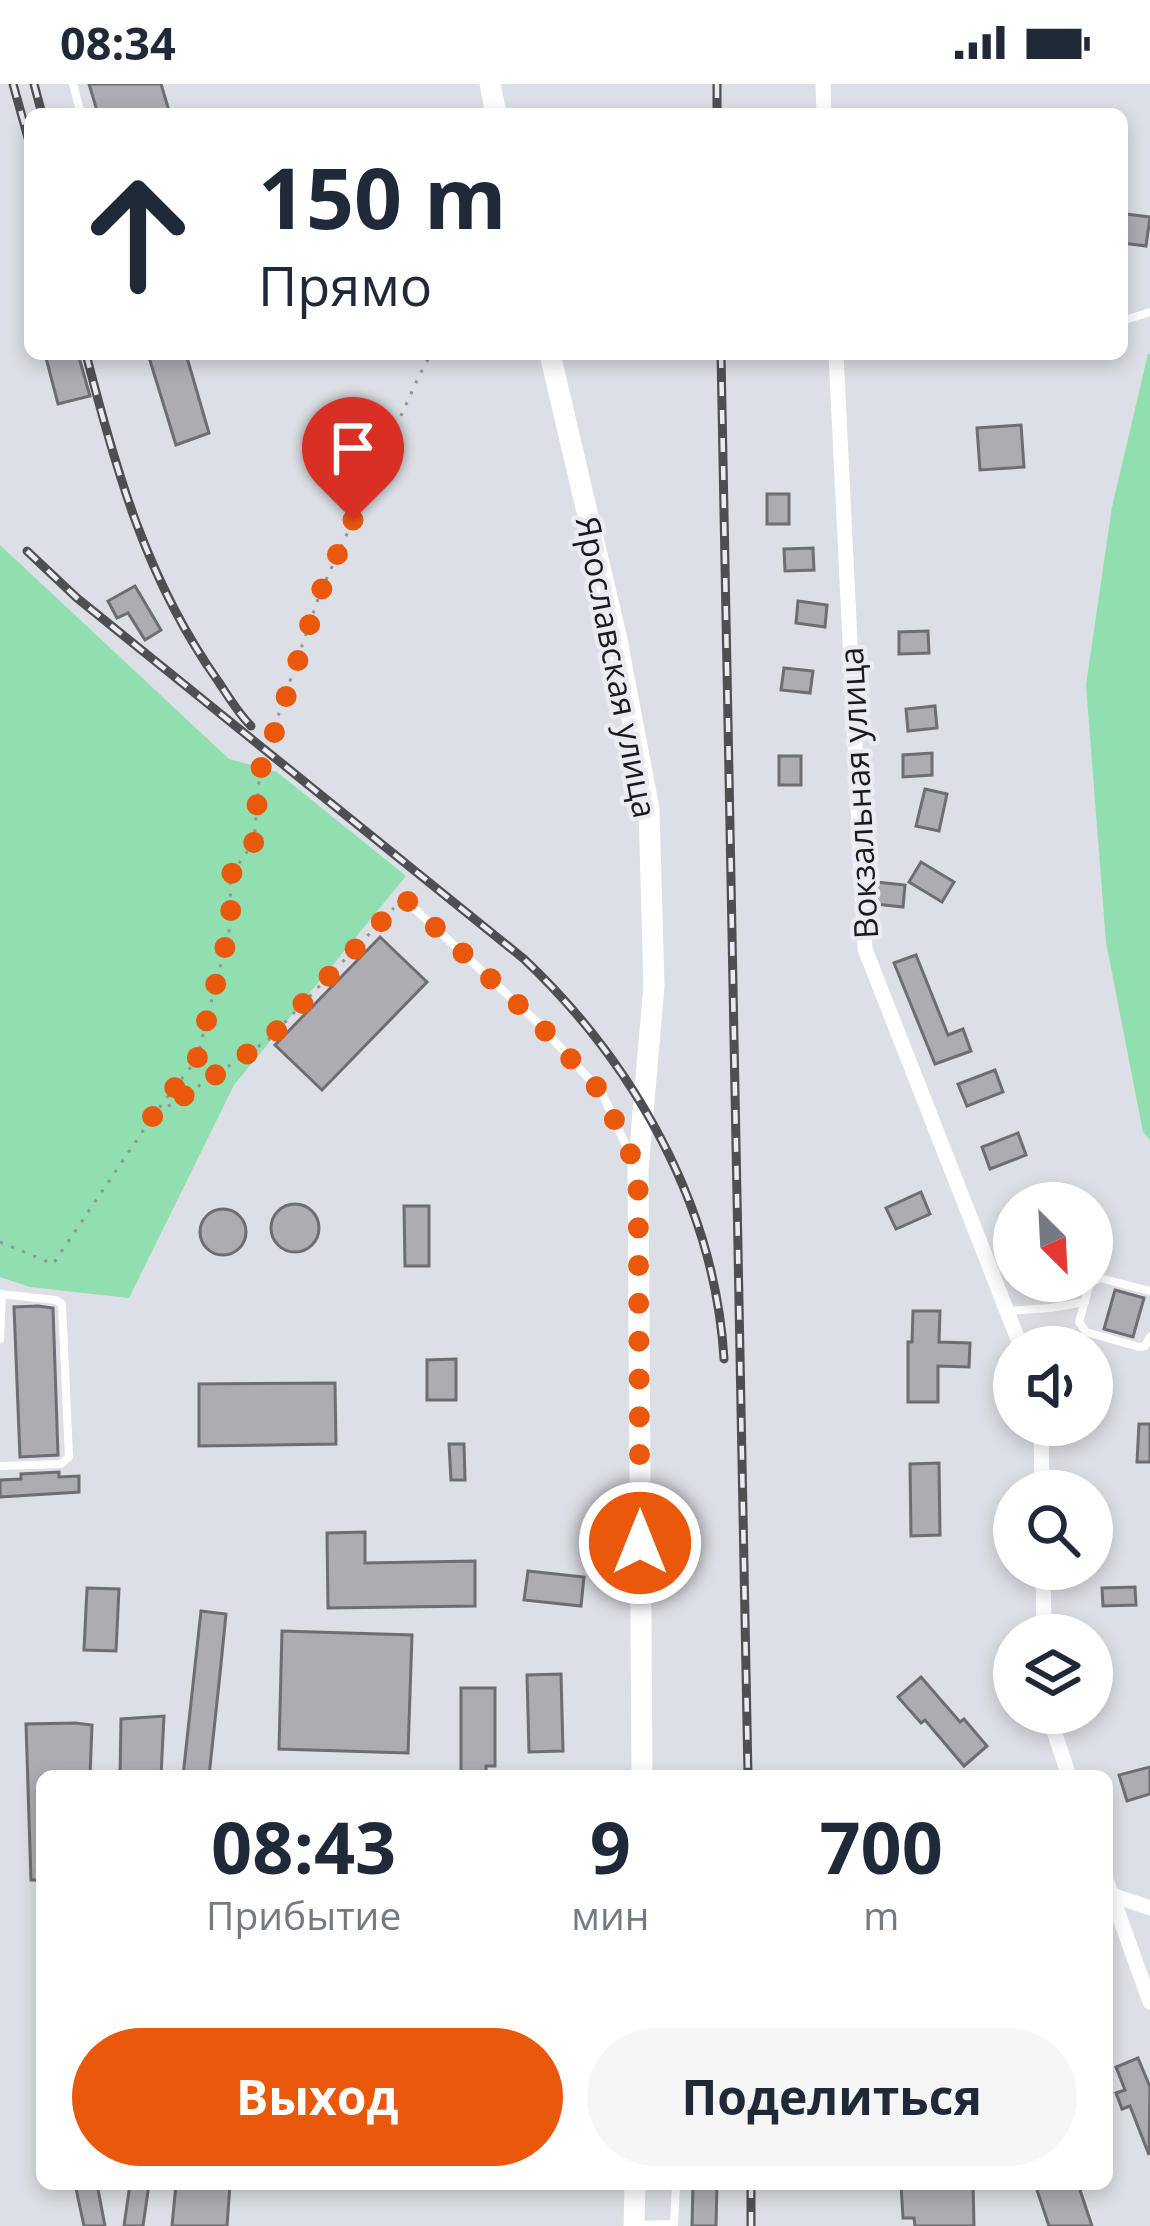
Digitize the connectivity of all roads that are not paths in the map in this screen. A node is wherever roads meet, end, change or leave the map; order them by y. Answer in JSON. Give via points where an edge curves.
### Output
{"nodes":[{"id":1,"x":551,"y":360,"type":"edge"},
{"id":2,"x":836,"y":360,"type":"edge"},
{"id":3,"x":404,"y":898,"type":"road end"},
{"id":4,"x":638,"y":1170,"type":"junction"},
{"id":5,"x":1113,"y":1282,"type":"edge"},
{"id":6,"x":1150,"y":1292,"type":"edge"},
{"id":7,"x":1,"y":1294,"type":"edge"},
{"id":8,"x":1085,"y":1302,"type":"joint"},
{"id":9,"x":1007,"y":1311,"type":"junction"},
{"id":10,"x":1013,"y":1326,"type":"edge"},
{"id":11,"x":1150,"y":1337,"type":"edge"},
{"id":12,"x":0,"y":1339,"type":"edge"},
{"id":13,"x":0,"y":1466,"type":"edge"},
{"id":14,"x":1055,"y":1734,"type":"edge"},
{"id":15,"x":642,"y":1770,"type":"edge"},
{"id":16,"x":1067,"y":1770,"type":"edge"},
{"id":17,"x":1113,"y":1892,"type":"edge"},
{"id":18,"x":1113,"y":1903,"type":"edge"},
{"id":19,"x":1150,"y":1908,"type":"edge"},
{"id":20,"x":1150,"y":2002,"type":"edge"},
{"id":21,"x":635,"y":2190,"type":"edge"},
{"id":22,"x":676,"y":2190,"type":"edge"},
{"id":23,"x":634,"y":2225,"type":"edge"}],
"edges":[{"from":1,"to":4,"type":"main road","name":"Ярославская улица","via":[[650,809],[654,986]]},
{"from":2,"to":9,"type":"street","name":"Вокзальная улица","via":[[865,949]]},
{"from":3,"to":4,"type":"lane","via":[[602,1093]]},
{"from":4,"to":15,"type":"main road","name":"Ярославская улица"},
{"from":5,"to":6,"type":"lane"},
{"from":7,"to":12,"type":"lane"},
{"from":7,"to":13,"type":"lane","via":[[62,1304],[69,1456],[61,1464]]},
{"from":8,"to":9,"type":"lane"},
{"from":8,"to":11,"type":"lane","via":[[1079,1322],[1086,1332],[1139,1347]]},
{"from":9,"to":10,"type":"street","name":"Вокзальная улица"},
{"from":14,"to":16,"type":"street"},
{"from":17,"to":19,"type":"street"},
{"from":18,"to":20,"type":"street"},
{"from":21,"to":23,"type":"main road"},
{"from":22,"to":23,"type":"lane","via":[[674,2224]]}]}
